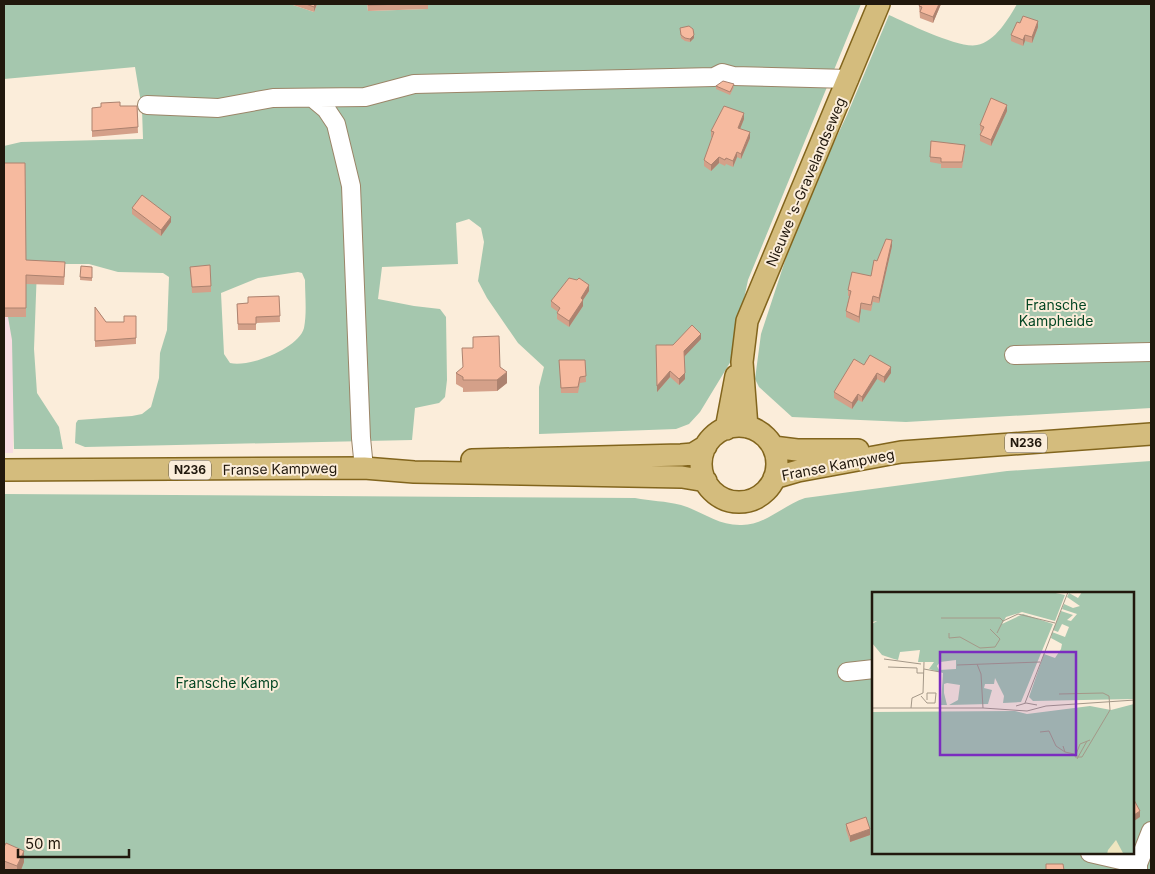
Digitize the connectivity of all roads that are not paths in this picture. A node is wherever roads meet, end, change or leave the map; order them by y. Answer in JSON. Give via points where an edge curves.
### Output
{"nodes":[{"id":1,"x":880,"y":4,"type":"edge"},
{"id":2,"x":849,"y":79,"type":"junction"},
{"id":3,"x":314,"y":99,"type":"junction"},
{"id":4,"x":147,"y":105,"type":"dead end"},
{"id":5,"x":1151,"y":352,"type":"edge"},
{"id":6,"x":1014,"y":355,"type":"dead end"},
{"id":7,"x":742,"y":362,"type":"junction"},
{"id":8,"x":747,"y":427,"type":"junction"},
{"id":9,"x":726,"y":429,"type":"junction"},
{"id":10,"x":1151,"y":434,"type":"edge"},
{"id":11,"x":706,"y":446,"type":"junction"},
{"id":12,"x":773,"y":447,"type":"junction"},
{"id":13,"x":901,"y":452,"type":"junction"},
{"id":14,"x":364,"y":468,"type":"junction"},
{"id":15,"x":8,"y":472,"type":"edge"},
{"id":16,"x":774,"y":478,"type":"junction"},
{"id":17,"x":706,"y":481,"type":"junction"},
{"id":18,"x":872,"y":669,"type":"edge"},
{"id":19,"x":847,"y":672,"type":"dead end"},
{"id":20,"x":1151,"y":831,"type":"edge"},
{"id":21,"x":1093,"y":854,"type":"edge"},
{"id":22,"x":1138,"y":867,"type":"edge"}],
"edges":[{"from":1,"to":2,"type":"main road","name":"Nieuwe 's-Gravelandseweg"},
{"from":2,"to":3,"type":"lane","via":[[722,73],[714,77],[414,84],[365,97]]},
{"from":2,"to":7,"type":"main road","name":"Nieuwe 's-Gravelandseweg","via":[[747,321]]},
{"from":3,"to":4,"type":"lane","via":[[273,98],[218,108]]},
{"from":3,"to":14,"type":"lane","via":[[336,124],[351,186]]},
{"from":5,"to":6,"type":"lane"},
{"from":7,"to":8,"type":"main road","name":"Nieuwe 's-Gravelandseweg"},
{"from":7,"to":9,"type":"main road","name":"Nieuwe 's-Gravelandseweg","via":[[734,380]]},
{"from":8,"to":9,"type":"main road"},
{"from":8,"to":12,"type":"main road","via":[[758,431]]},
{"from":9,"to":11,"type":"main road","number":"N236"},
{"from":10,"to":13,"type":"main road","name":"Franse Kampweg","number":"N236"},
{"from":11,"to":14,"type":"main road","name":"Franse Kampweg","number":"N236","via":[[693,454],[681,455],[413,461]]},
{"from":11,"to":17,"type":"main road","via":[[701,467]]},
{"from":12,"to":13,"type":"main road","name":"Franse Kampweg","number":"N236"},
{"from":12,"to":16,"type":"main road","via":[[777,462]]},
{"from":13,"to":16,"type":"main road","name":"Franse Kampweg","number":"N236"},
{"from":14,"to":15,"type":"main road","name":"Franse Kampweg","number":"N236"},
{"from":14,"to":17,"type":"main road","name":"Franse Kampweg","number":"N236","via":[[414,472],[682,476]]},
{"from":16,"to":17,"type":"main road","via":[[764,493],[742,502],[719,496]]},
{"from":18,"to":19,"type":"lane"},
{"from":20,"to":22,"type":"lane"},
{"from":21,"to":22,"type":"lane"}]}
